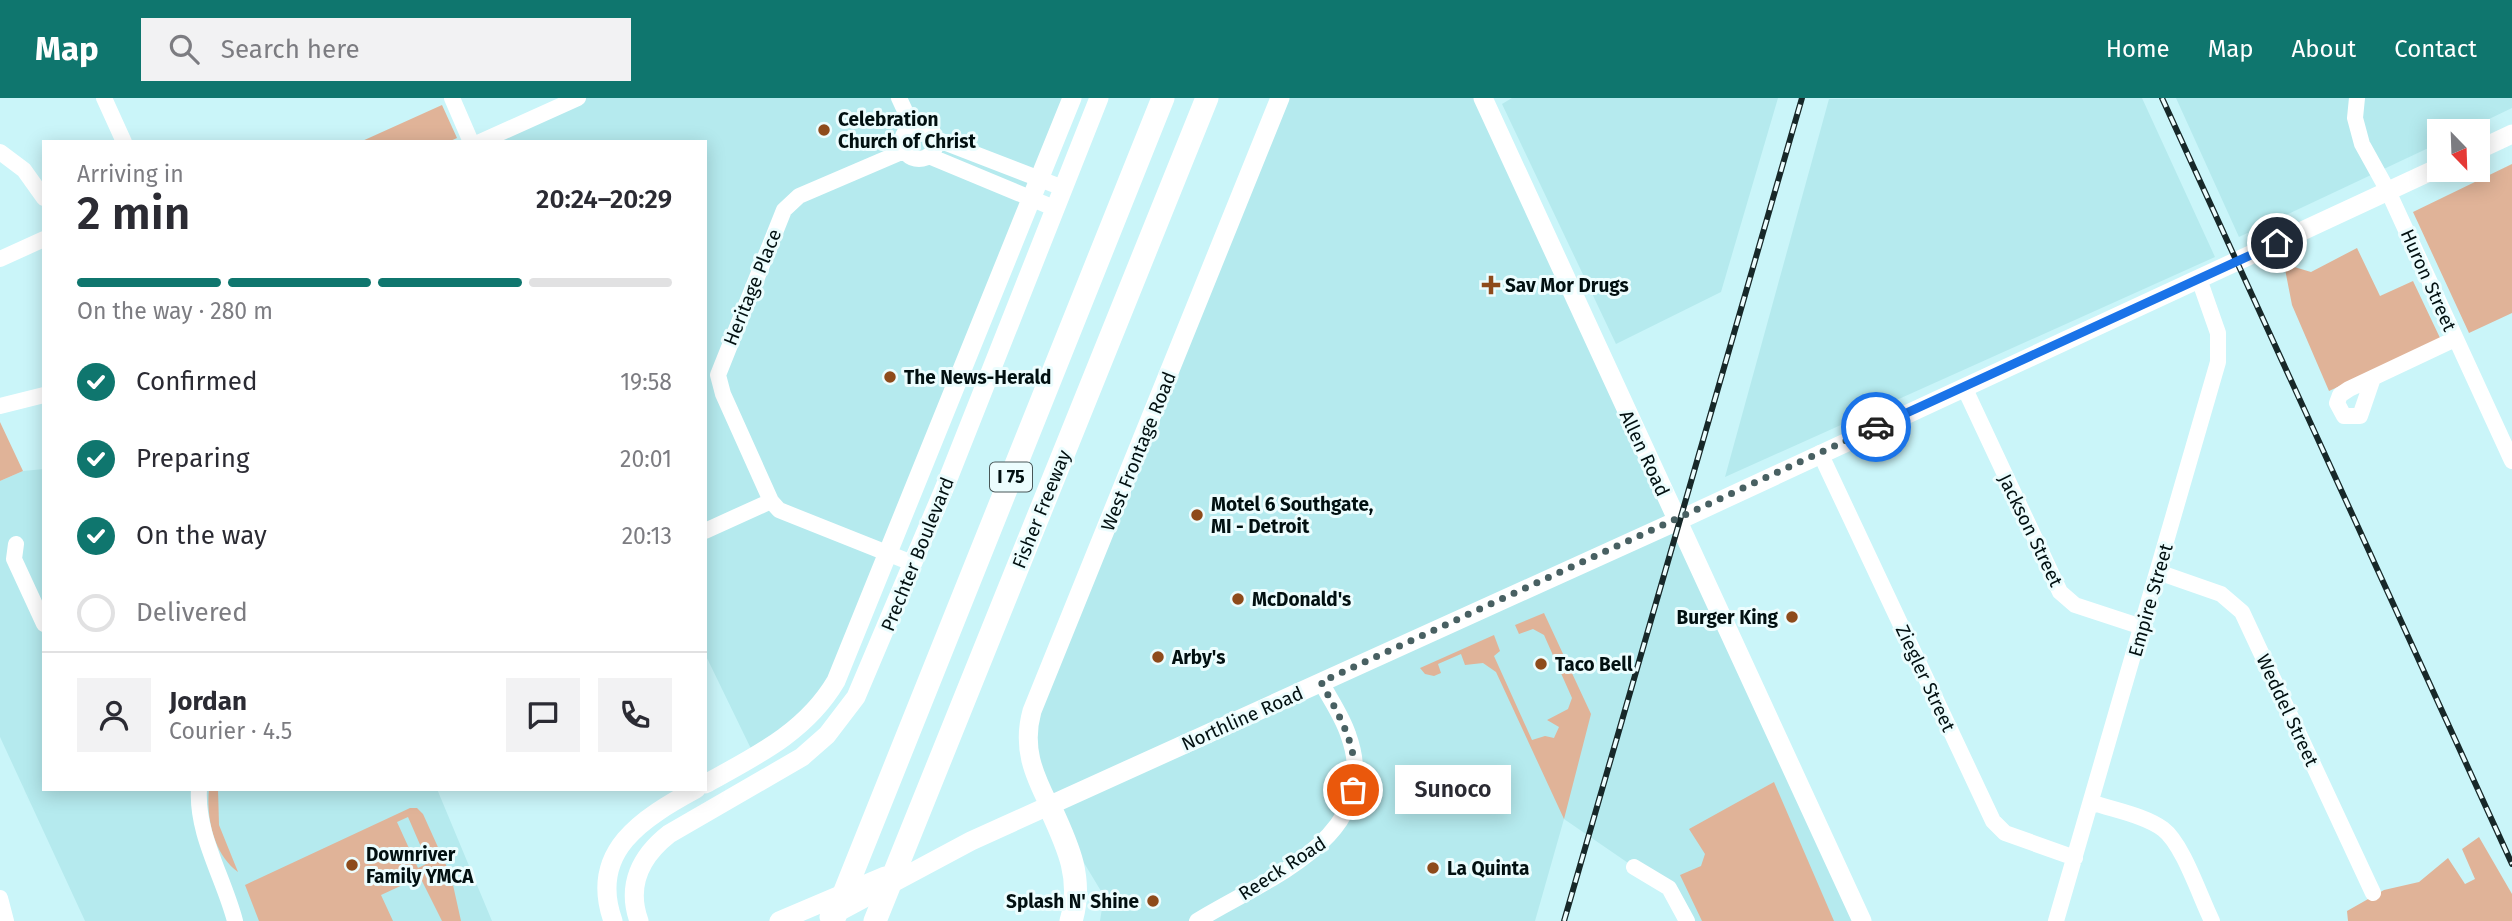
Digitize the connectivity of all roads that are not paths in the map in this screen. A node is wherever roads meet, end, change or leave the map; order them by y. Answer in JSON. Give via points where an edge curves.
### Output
{"nodes":[{"id":1,"x":104,"y":98,"type":"edge"},
{"id":2,"x":452,"y":98,"type":"edge"},
{"id":3,"x":578,"y":98,"type":"edge"},
{"id":4,"x":899,"y":98,"type":"edge"},
{"id":5,"x":1072,"y":98,"type":"edge"},
{"id":6,"x":1099,"y":98,"type":"edge"},
{"id":7,"x":1163,"y":98,"type":"edge"},
{"id":8,"x":1207,"y":98,"type":"edge"},
{"id":9,"x":1280,"y":98,"type":"edge"},
{"id":10,"x":1483,"y":98,"type":"edge"},
{"id":11,"x":2357,"y":98,"type":"edge"},
{"id":12,"x":912,"y":126,"type":"junction"},
{"id":13,"x":1058,"y":132,"type":"junction"},
{"id":14,"x":2512,"y":134,"type":"edge"},
{"id":15,"x":936,"y":139,"type":"junction"},
{"id":16,"x":123,"y":140,"type":"edge"},
{"id":17,"x":470,"y":140,"type":"edge"},
{"id":18,"x":484,"y":140,"type":"edge"},
{"id":19,"x":2490,"y":144,"type":"edge"},
{"id":20,"x":1080,"y":145,"type":"junction"},
{"id":21,"x":904,"y":151,"type":"junction"},
{"id":22,"x":0,"y":152,"type":"edge"},
{"id":23,"x":929,"y":156,"type":"junction"},
{"id":24,"x":2427,"y":173,"type":"edge"},
{"id":25,"x":1039,"y":179,"type":"junction"},
{"id":26,"x":1063,"y":188,"type":"junction"},
{"id":27,"x":2388,"y":191,"type":"junction"},
{"id":28,"x":42,"y":195,"type":"edge"},
{"id":29,"x":1031,"y":198,"type":"junction"},
{"id":30,"x":1055,"y":208,"type":"junction"},
{"id":31,"x":42,"y":240,"type":"edge"},
{"id":32,"x":0,"y":259,"type":"edge"},
{"id":33,"x":2199,"y":279,"type":"junction"},
{"id":34,"x":2455,"y":339,"type":"junction"},
{"id":35,"x":965,"y":361,"type":"junction"},
{"id":36,"x":990,"y":372,"type":"junction"},
{"id":37,"x":2373,"y":378,"type":"dead end"},
{"id":38,"x":1964,"y":387,"type":"junction"},
{"id":39,"x":42,"y":396,"type":"edge"},
{"id":40,"x":0,"y":407,"type":"edge"},
{"id":41,"x":944,"y":417,"type":"junction"},
{"id":42,"x":1820,"y":453,"type":"junction"},
{"id":43,"x":2512,"y":461,"type":"edge"},
{"id":44,"x":944,"y":489,"type":"junction"},
{"id":45,"x":771,"y":501,"type":"junction"},
{"id":46,"x":1677,"y":521,"type":"junction"},
{"id":47,"x":707,"y":530,"type":"edge"},
{"id":48,"x":16,"y":544,"type":"dead end"},
{"id":49,"x":889,"y":554,"type":"junction"},
{"id":50,"x":912,"y":563,"type":"junction"},
{"id":51,"x":2158,"y":572,"type":"junction"},
{"id":52,"x":42,"y":620,"type":"edge"},
{"id":53,"x":2142,"y":627,"type":"junction"},
{"id":54,"x":1321,"y":682,"type":"junction"},
{"id":55,"x":828,"y":694,"type":"junction"},
{"id":56,"x":850,"y":707,"type":"junction"},
{"id":57,"x":707,"y":783,"type":"edge"},
{"id":58,"x":199,"y":791,"type":"edge"},
{"id":59,"x":694,"y":791,"type":"edge"},
{"id":60,"x":701,"y":791,"type":"edge"},
{"id":61,"x":2091,"y":802,"type":"junction"},
{"id":62,"x":1049,"y":805,"type":"junction"},
{"id":63,"x":710,"y":810,"type":"junction"},
{"id":64,"x":2074,"y":858,"type":"junction"},
{"id":65,"x":922,"y":865,"type":"junction"},
{"id":66,"x":1634,"y":867,"type":"dead end"},
{"id":67,"x":226,"y":886,"type":"junction"},
{"id":68,"x":2374,"y":893,"type":"dead end"},
{"id":69,"x":0,"y":898,"type":"edge"},
{"id":70,"x":6,"y":921,"type":"edge"},
{"id":71,"x":235,"y":921,"type":"edge"},
{"id":72,"x":248,"y":921,"type":"edge"},
{"id":73,"x":613,"y":921,"type":"edge"},
{"id":74,"x":639,"y":921,"type":"edge"},
{"id":75,"x":779,"y":921,"type":"edge"},
{"id":76,"x":822,"y":921,"type":"edge"},
{"id":77,"x":833,"y":921,"type":"edge"},
{"id":78,"x":875,"y":921,"type":"edge"},
{"id":79,"x":1071,"y":921,"type":"edge"},
{"id":80,"x":1197,"y":921,"type":"edge"},
{"id":81,"x":1687,"y":921,"type":"edge"},
{"id":82,"x":1862,"y":921,"type":"edge"},
{"id":83,"x":2056,"y":921,"type":"edge"},
{"id":84,"x":2212,"y":921,"type":"edge"}],
"edges":[{"from":1,"to":16,"type":"street"},
{"from":2,"to":17,"type":"street"},
{"from":3,"to":18,"type":"street"},
{"from":4,"to":12,"type":"street"},
{"from":5,"to":13,"type":"main road","name":"Prechter Boulevard"},
{"from":6,"to":20,"type":"main road","name":"Prechter Boulevard"},
{"from":7,"to":77,"type":"highway","name":"Fisher Freeway","number":"I 75"},
{"from":8,"to":78,"type":"highway","name":"Fisher Freeway","number":"I 75"},
{"from":9,"to":62,"type":"main road","name":"West Frontage Road","via":[[1032,710],[1029,760]]},
{"from":10,"to":46,"type":"main road","name":"Allen Road"},
{"from":11,"to":27,"type":"street","name":"Huron Street","via":[[2357,131]]},
{"from":12,"to":15,"type":"street","via":[[927,127]]},
{"from":12,"to":21,"type":"street","via":[[903,135]]},
{"from":13,"to":20,"type":"main road","via":[[1065,142]]},
{"from":13,"to":25,"type":"main road","name":"Prechter Boulevard"},
{"from":14,"to":19,"type":"main road"},
{"from":15,"to":23,"type":"street"},
{"from":15,"to":25,"type":"street"},
{"from":20,"to":26,"type":"main road","name":"Prechter Boulevard"},
{"from":21,"to":23,"type":"street","via":[[913,158]]},
{"from":21,"to":45,"type":"street","name":"Heritage Place","via":[[799,196],[784,210],[723,360],[718,375],[723,394]]},
{"from":22,"to":28,"type":"street","via":[[24,170]]},
{"from":23,"to":29,"type":"street"},
{"from":24,"to":27,"type":"main road","name":"Northline Road"},
{"from":25,"to":26,"type":"street"},
{"from":25,"to":29,"type":"main road","name":"Prechter Boulevard"},
{"from":26,"to":30,"type":"main road","name":"Prechter Boulevard"},
{"from":27,"to":33,"type":"main road","name":"Northline Road"},
{"from":27,"to":34,"type":"street","name":"Huron Street"},
{"from":29,"to":30,"type":"street"},
{"from":29,"to":35,"type":"main road","name":"Prechter Boulevard"},
{"from":30,"to":36,"type":"main road","name":"Prechter Boulevard"},
{"from":31,"to":32,"type":"street"},
{"from":33,"to":38,"type":"main road","name":"Northline Road"},
{"from":33,"to":51,"type":"street","name":"Empire Street","via":[[2218,333],[2219,355]]},
{"from":34,"to":37,"type":"street"},
{"from":34,"to":43,"type":"street","name":"Huron Street"},
{"from":35,"to":36,"type":"main road","via":[[981,358]]},
{"from":35,"to":41,"type":"main road","name":"Prechter Boulevard"},
{"from":36,"to":44,"type":"main road","name":"Prechter Boulevard"},
{"from":38,"to":42,"type":"main road","name":"Northline Road"},
{"from":38,"to":53,"type":"street","name":"Jackson Street","via":[[2060,593],[2075,605]]},
{"from":39,"to":40,"type":"street"},
{"from":41,"to":44,"type":"main road","via":[[946,435],[926,488],[932,493]]},
{"from":41,"to":49,"type":"main road","name":"Prechter Boulevard"},
{"from":42,"to":46,"type":"main road","name":"Northline Road"},
{"from":42,"to":64,"type":"street","name":"Ziegler Street","via":[[1993,821],[2005,833]]},
{"from":44,"to":50,"type":"main road","name":"Prechter Boulevard"},
{"from":45,"to":47,"type":"street"},
{"from":45,"to":49,"type":"street","via":[[788,515]]},
{"from":46,"to":54,"type":"main road","name":"Northline Road"},
{"from":46,"to":82,"type":"main road","name":"Allen Road"},
{"from":48,"to":52,"type":"street","via":[[14,559]]},
{"from":49,"to":50,"type":"street"},
{"from":49,"to":55,"type":"main road","name":"Prechter Boulevard"},
{"from":50,"to":56,"type":"main road","name":"Prechter Boulevard"},
{"from":51,"to":53,"type":"street","name":"Empire Street"},
{"from":51,"to":68,"type":"street","name":"Weddel Street","via":[[2221,594],[2242,612]]},
{"from":53,"to":61,"type":"street","name":"Empire Street"},
{"from":54,"to":62,"type":"main road","name":"Northline Road"},
{"from":54,"to":80,"type":"street","name":"Reeck Road","via":[[1353,753],[1354,786],[1346,815],[1307,855]]},
{"from":55,"to":56,"type":"main road","via":[[836,708]]},
{"from":55,"to":57,"type":"main road","name":"Prechter Boulevard","via":[[787,737]]},
{"from":56,"to":63,"type":"main road","name":"Prechter Boulevard","via":[[802,757]]},
{"from":58,"to":67,"type":"street","via":[[201,821]]},
{"from":59,"to":73,"type":"main road","via":[[652,813],[614,855],[607,881]]},
{"from":60,"to":63,"type":"main road","via":[[710,796]]},
{"from":61,"to":64,"type":"street","name":"Empire Street"},
{"from":61,"to":84,"type":"street","via":[[2167,833]]},
{"from":62,"to":65,"type":"main road","name":"Northline Road"},
{"from":62,"to":79,"type":"highway","via":[[1073,862],[1077,891]]},
{"from":63,"to":74,"type":"main road","name":"Prechter Boulevard","via":[[669,834],[640,864],[634,906]]},
{"from":64,"to":83,"type":"street","name":"Empire Street"},
{"from":65,"to":75,"type":"main road","name":"Northline Road","via":[[908,866]]},
{"from":65,"to":76,"type":"main road","name":"Northline Road","via":[[909,877]]},
{"from":66,"to":81,"type":"street","via":[[1669,888]]},
{"from":67,"to":71,"type":"street"},
{"from":67,"to":72,"type":"street"},
{"from":69,"to":70,"type":"street"}]}
